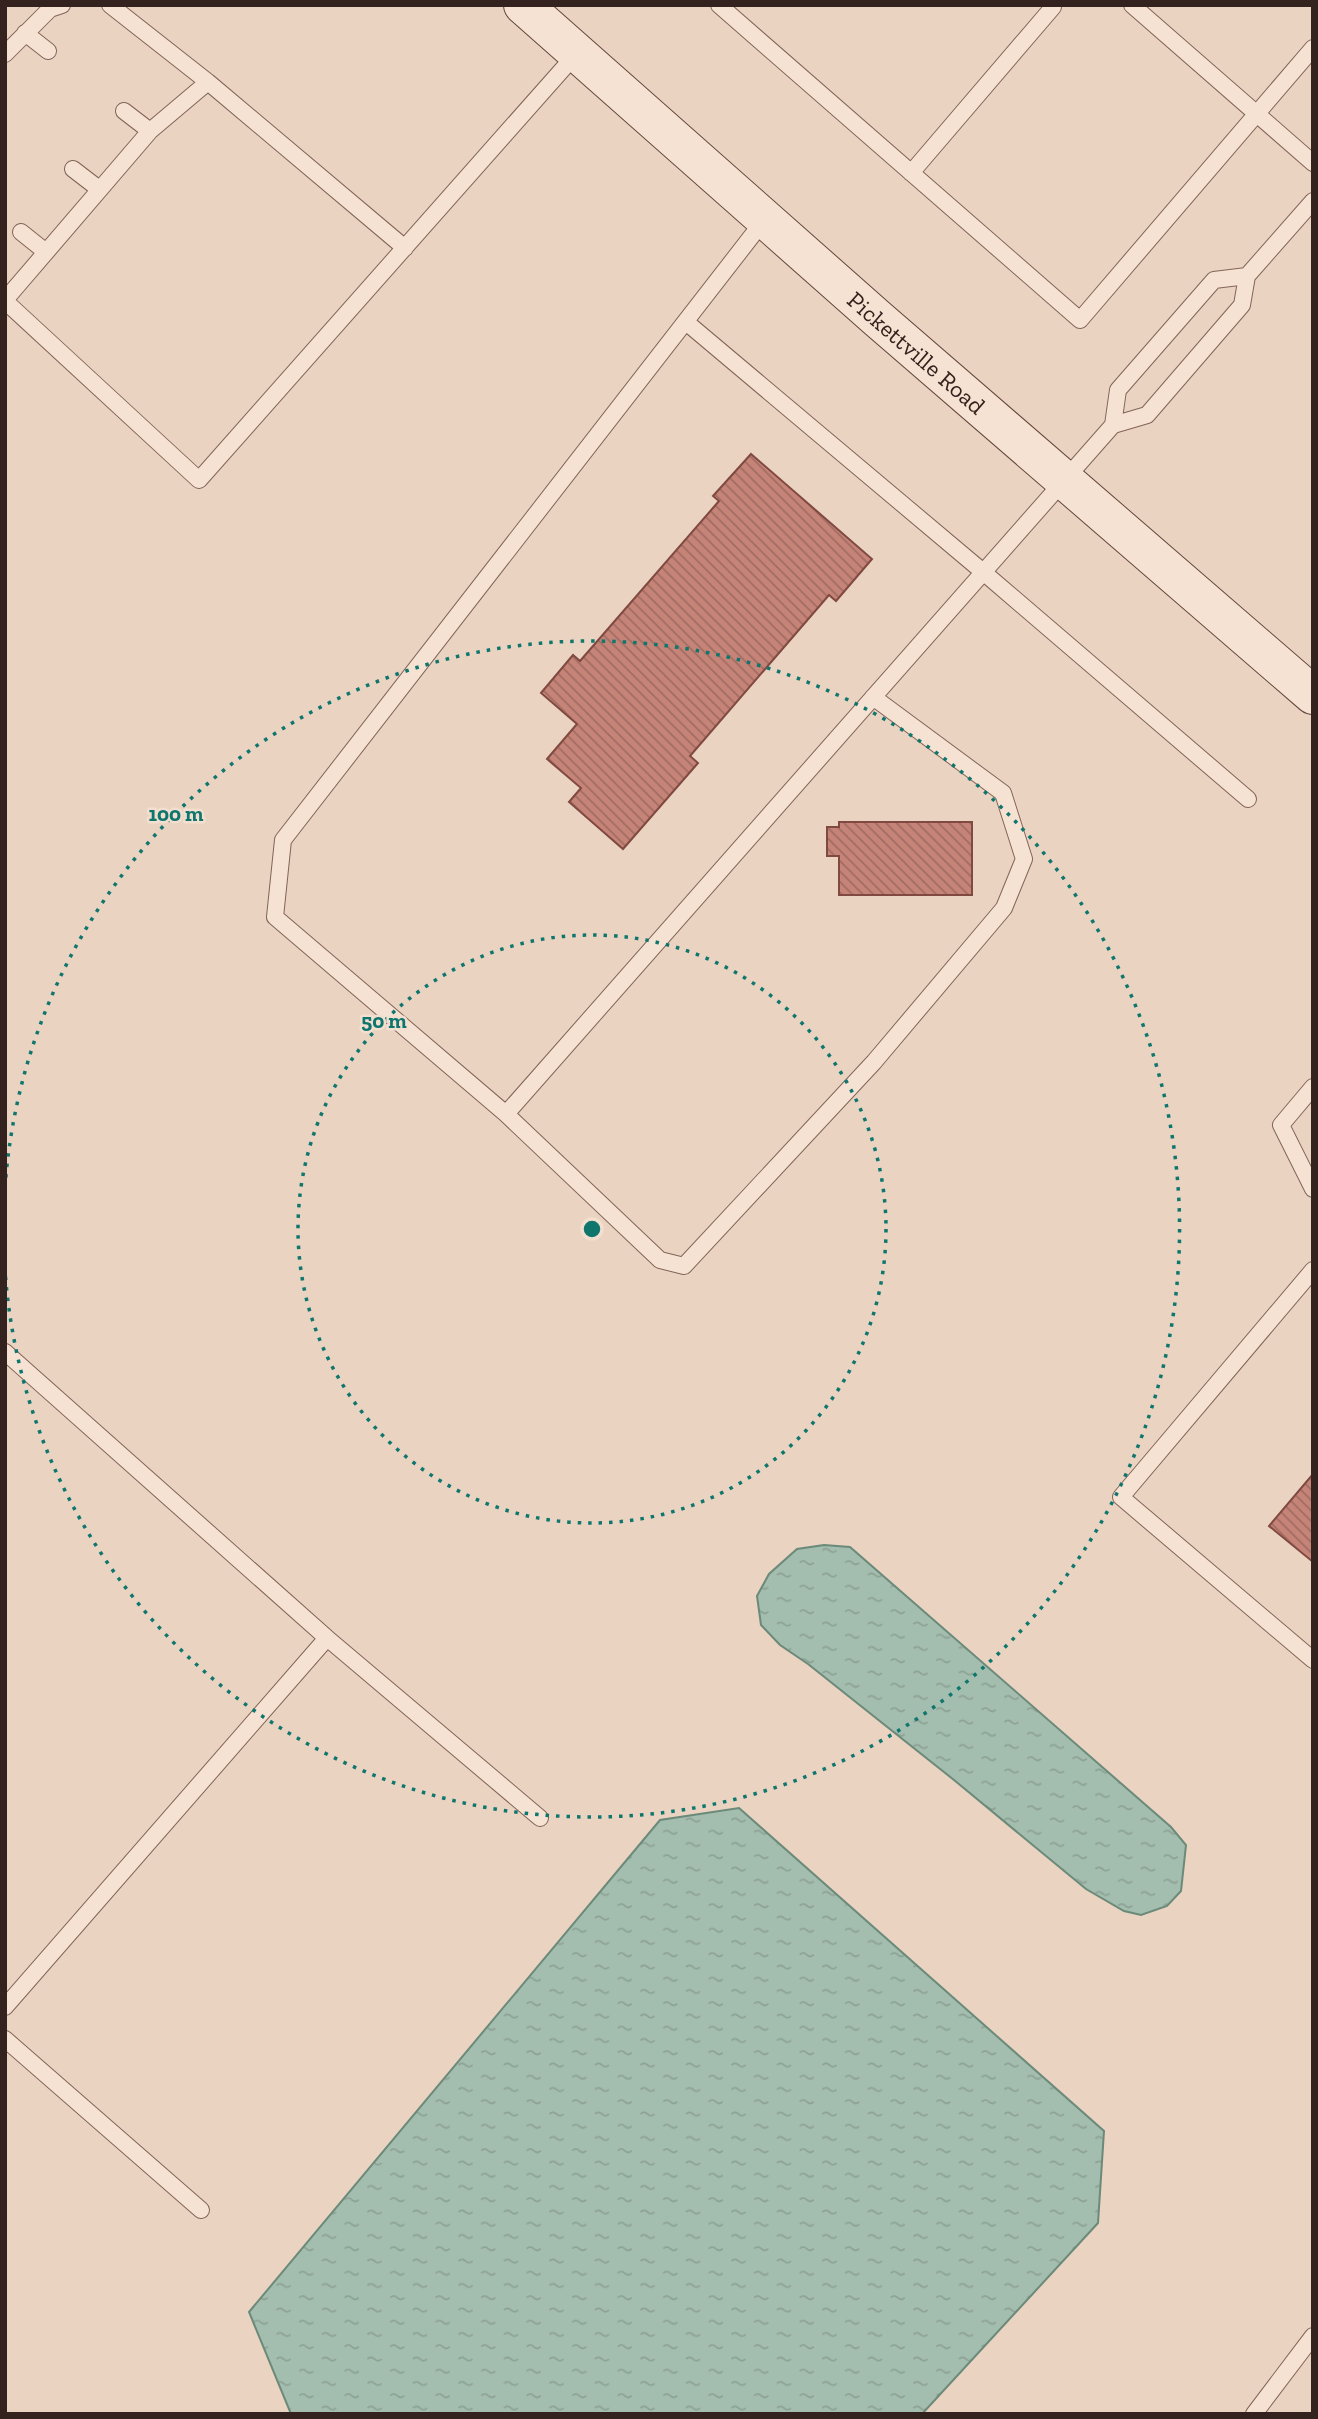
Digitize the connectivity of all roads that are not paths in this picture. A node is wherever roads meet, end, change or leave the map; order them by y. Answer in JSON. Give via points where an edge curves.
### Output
{"nodes":[{"id":1,"x":62,"y":5,"type":"edge"},
{"id":2,"x":110,"y":5,"type":"edge"},
{"id":3,"x":523,"y":5,"type":"edge"},
{"id":4,"x":719,"y":5,"type":"edge"},
{"id":5,"x":1132,"y":5,"type":"edge"},
{"id":6,"x":1052,"y":7,"type":"edge"},
{"id":7,"x":25,"y":33,"type":"junction"},
{"id":8,"x":1313,"y":48,"type":"edge"},
{"id":9,"x":48,"y":51,"type":"dead end"},
{"id":10,"x":577,"y":53,"type":"junction"},
{"id":11,"x":5,"y":54,"type":"edge"},
{"id":12,"x":208,"y":82,"type":"junction"},
{"id":13,"x":124,"y":111,"type":"dead end"},
{"id":14,"x":1256,"y":114,"type":"junction"},
{"id":15,"x":150,"y":131,"type":"junction"},
{"id":16,"x":1313,"y":163,"type":"edge"},
{"id":17,"x":73,"y":169,"type":"dead end"},
{"id":18,"x":911,"y":173,"type":"junction"},
{"id":19,"x":99,"y":189,"type":"junction"},
{"id":20,"x":1313,"y":201,"type":"edge"},
{"id":21,"x":765,"y":219,"type":"junction"},
{"id":22,"x":22,"y":232,"type":"dead end"},
{"id":23,"x":405,"y":248,"type":"junction"},
{"id":24,"x":46,"y":252,"type":"junction"},
{"id":25,"x":1247,"y":276,"type":"junction"},
{"id":26,"x":5,"y":300,"type":"edge"},
{"id":27,"x":686,"y":322,"type":"junction"},
{"id":28,"x":1113,"y":425,"type":"junction"},
{"id":29,"x":1064,"y":479,"type":"junction"},
{"id":30,"x":982,"y":571,"type":"junction"},
{"id":31,"x":1313,"y":695,"type":"edge"},
{"id":32,"x":873,"y":697,"type":"junction"},
{"id":33,"x":1248,"y":799,"type":"dead end"},
{"id":34,"x":1313,"y":1087,"type":"edge"},
{"id":35,"x":506,"y":1114,"type":"junction"},
{"id":36,"x":1313,"y":1189,"type":"edge"},
{"id":37,"x":1313,"y":1270,"type":"edge"},
{"id":38,"x":5,"y":1352,"type":"edge"},
{"id":39,"x":327,"y":1638,"type":"junction"},
{"id":40,"x":1313,"y":1660,"type":"edge"},
{"id":41,"x":540,"y":1818,"type":"dead end"},
{"id":42,"x":5,"y":2007,"type":"edge"},
{"id":43,"x":5,"y":2039,"type":"edge"},
{"id":44,"x":201,"y":2210,"type":"dead end"},
{"id":45,"x":1313,"y":2336,"type":"edge"},
{"id":46,"x":1254,"y":2414,"type":"edge"}],
"edges":[{"from":1,"to":7,"type":"lane","via":[[50,9]]},
{"from":2,"to":12,"type":"lane"},
{"from":3,"to":10,"type":"street","name":"Pickettville Road"},
{"from":4,"to":18,"type":"lane"},
{"from":5,"to":14,"type":"lane"},
{"from":6,"to":18,"type":"lane"},
{"from":7,"to":9,"type":"lane"},
{"from":7,"to":11,"type":"lane"},
{"from":8,"to":14,"type":"lane"},
{"from":10,"to":21,"type":"street","name":"Pickettville Road"},
{"from":10,"to":23,"type":"lane"},
{"from":12,"to":15,"type":"lane"},
{"from":12,"to":23,"type":"lane"},
{"from":13,"to":15,"type":"lane"},
{"from":14,"to":16,"type":"lane"},
{"from":14,"to":18,"type":"lane","via":[[1080,320]]},
{"from":15,"to":19,"type":"lane"},
{"from":17,"to":19,"type":"lane"},
{"from":19,"to":24,"type":"lane"},
{"from":20,"to":25,"type":"lane"},
{"from":21,"to":27,"type":"lane"},
{"from":21,"to":29,"type":"street","name":"Pickettville Road"},
{"from":22,"to":24,"type":"lane"},
{"from":23,"to":26,"type":"lane","via":[[199,480]]},
{"from":24,"to":26,"type":"lane"},
{"from":25,"to":28,"type":"lane","via":[[1242,305],[1147,415]]},
{"from":25,"to":28,"type":"lane","via":[[1214,280],[1118,390]]},
{"from":27,"to":30,"type":"lane"},
{"from":27,"to":35,"type":"lane","via":[[283,840],[275,917]]},
{"from":28,"to":29,"type":"lane"},
{"from":29,"to":30,"type":"lane"},
{"from":29,"to":31,"type":"street","name":"Pickettville Road"},
{"from":30,"to":32,"type":"lane"},
{"from":30,"to":33,"type":"lane"},
{"from":32,"to":35,"type":"lane"},
{"from":32,"to":35,"type":"lane","via":[[1003,793],[1024,859],[1004,908],[874,1062],[684,1266],[660,1260]]},
{"from":34,"to":36,"type":"lane","via":[[1281,1125]]},
{"from":37,"to":40,"type":"lane","via":[[1121,1497]]},
{"from":38,"to":39,"type":"lane"},
{"from":39,"to":41,"type":"lane"},
{"from":39,"to":42,"type":"lane"},
{"from":43,"to":44,"type":"lane"},
{"from":45,"to":46,"type":"lane"}]}
